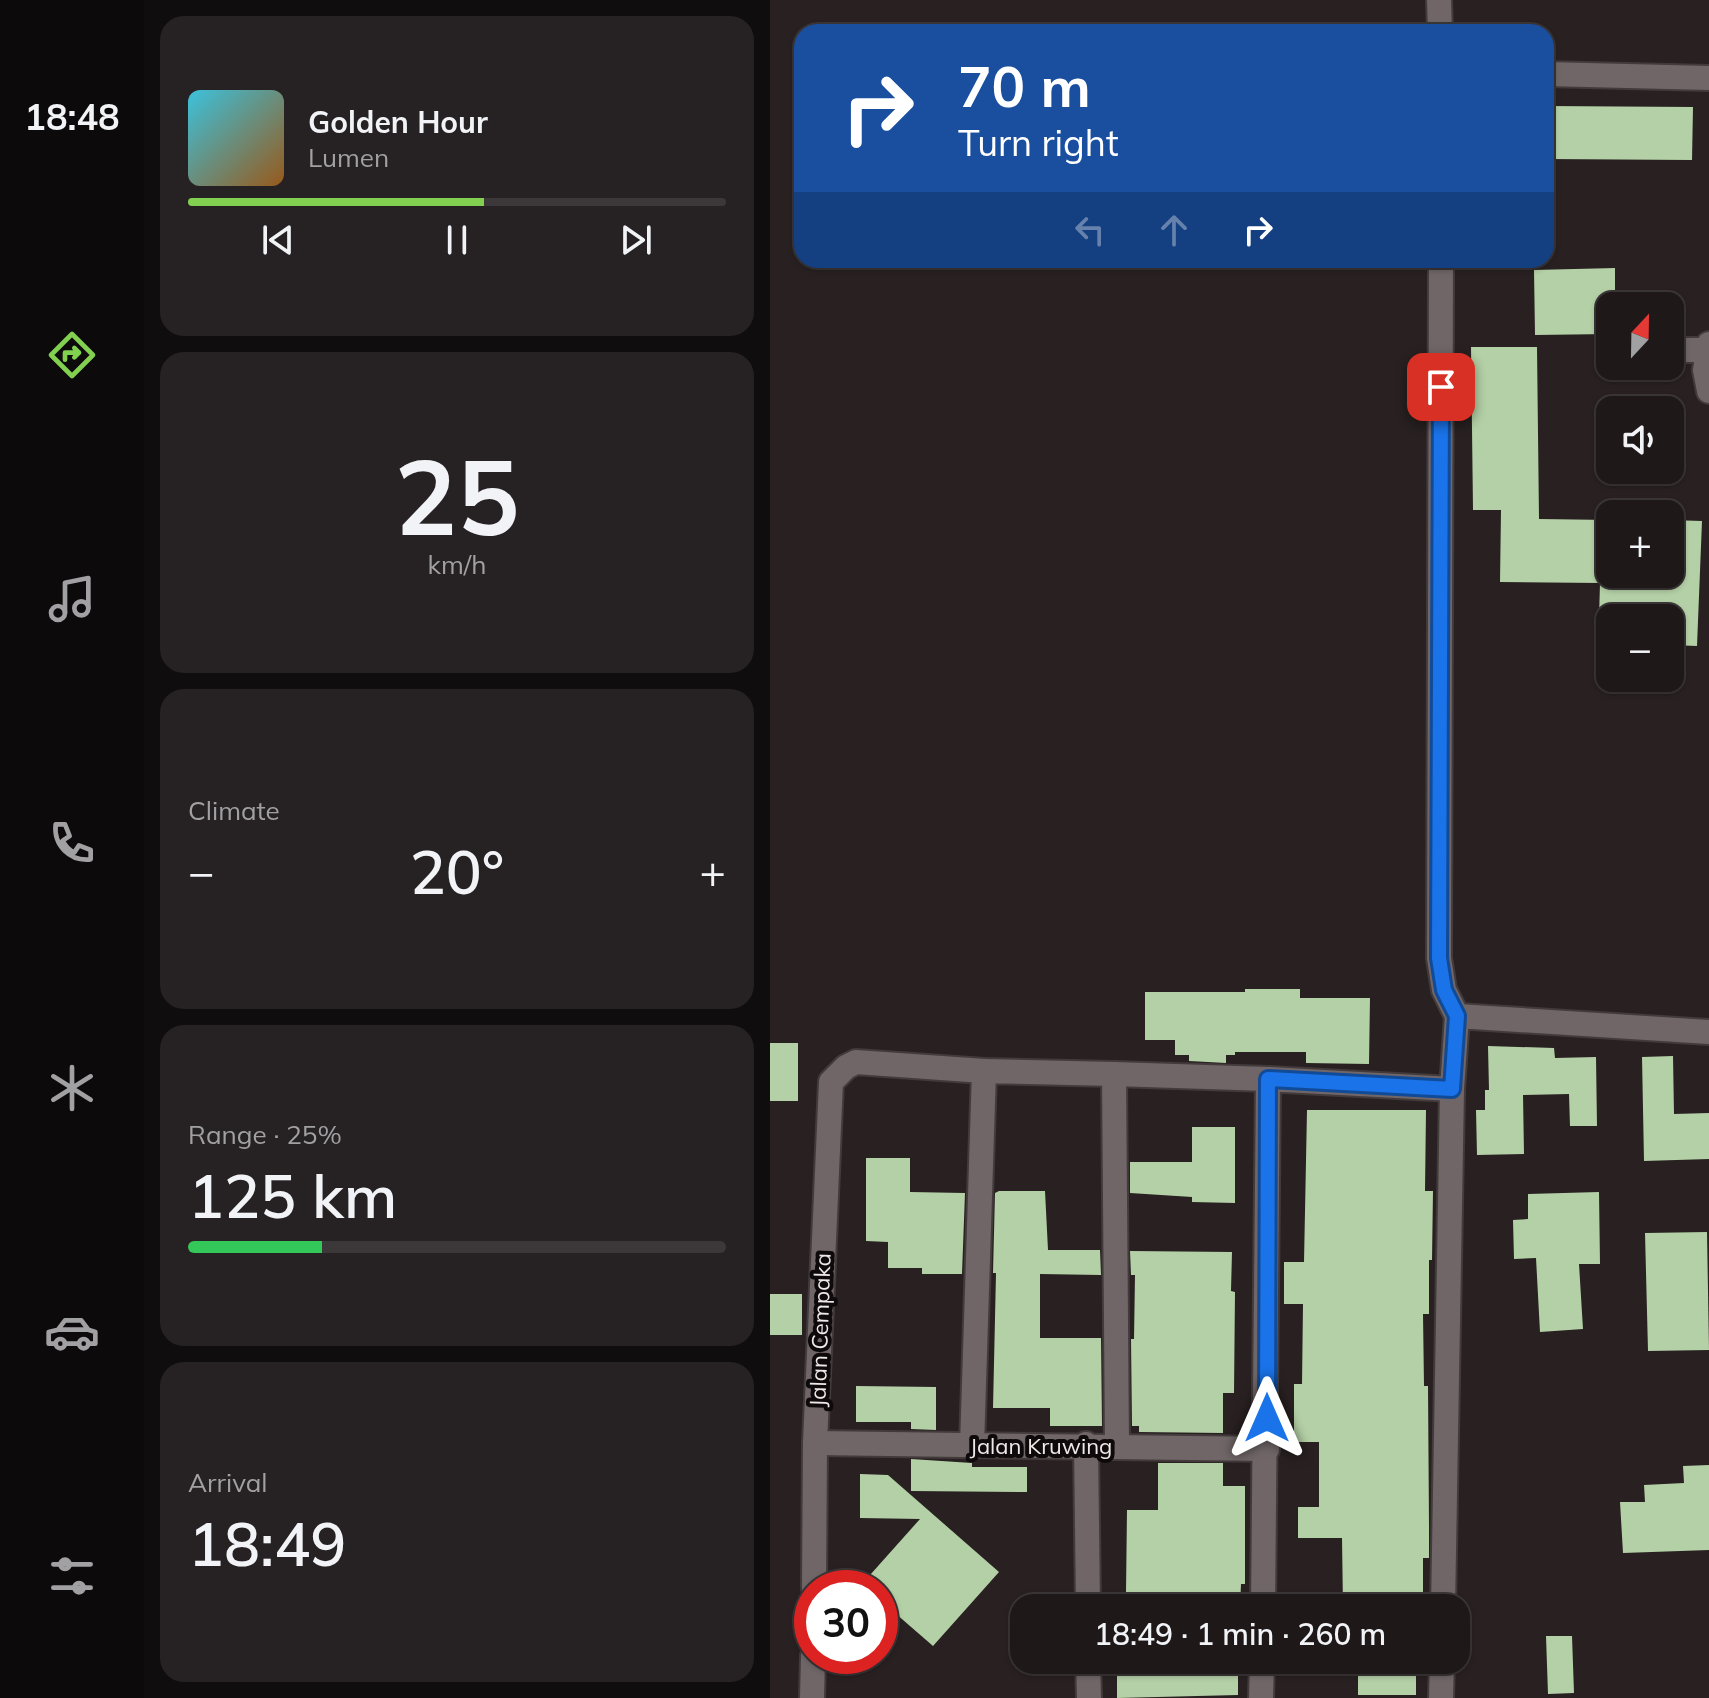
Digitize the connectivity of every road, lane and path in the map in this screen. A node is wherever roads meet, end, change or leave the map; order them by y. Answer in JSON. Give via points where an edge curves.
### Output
{"nodes":[{"id":1,"x":1439,"y":0,"type":"edge"},
{"id":2,"x":1440,"y":24,"type":"edge"},
{"id":3,"x":1554,"y":74,"type":"edge"},
{"id":4,"x":1709,"y":78,"type":"edge"},
{"id":5,"x":1441,"y":268,"type":"edge"},
{"id":6,"x":1708,"y":347,"type":"edge"},
{"id":7,"x":1684,"y":349,"type":"edge"},
{"id":8,"x":1709,"y":391,"type":"edge"},
{"id":9,"x":1457,"y":1016,"type":"junction"},
{"id":10,"x":1709,"y":1032,"type":"edge"},
{"id":11,"x":984,"y":1071,"type":"junction"},
{"id":12,"x":1114,"y":1074,"type":"junction"},
{"id":13,"x":1268,"y":1079,"type":"junction"},
{"id":14,"x":1452,"y":1089,"type":"junction"},
{"id":15,"x":815,"y":1443,"type":"junction"},
{"id":16,"x":1086,"y":1444,"type":"junction"},
{"id":17,"x":1117,"y":1445,"type":"junction"},
{"id":18,"x":972,"y":1446,"type":"junction"},
{"id":19,"x":1267,"y":1449,"type":"junction"},
{"id":20,"x":814,"y":1570,"type":"edge"},
{"id":21,"x":1088,"y":1594,"type":"edge"},
{"id":22,"x":1263,"y":1594,"type":"edge"},
{"id":23,"x":1443,"y":1594,"type":"edge"},
{"id":24,"x":813,"y":1674,"type":"edge"},
{"id":25,"x":1088,"y":1674,"type":"edge"},
{"id":26,"x":1262,"y":1674,"type":"edge"},
{"id":27,"x":1442,"y":1674,"type":"edge"},
{"id":28,"x":812,"y":1698,"type":"edge"},
{"id":29,"x":1089,"y":1698,"type":"edge"},
{"id":30,"x":1261,"y":1698,"type":"edge"},
{"id":31,"x":1441,"y":1698,"type":"edge"}],
"edges":[{"from":1,"to":2,"type":"street"},
{"from":3,"to":4,"type":"street"},
{"from":5,"to":9,"type":"street","via":[[1439,958],[1444,990]]},
{"from":6,"to":7,"type":"street"},
{"from":6,"to":8,"type":"street"},
{"from":9,"to":10,"type":"street"},
{"from":9,"to":14,"type":"street"},
{"from":11,"to":12,"type":"street"},
{"from":11,"to":15,"type":"street","name":"Jalan Cempaka","via":[[856,1062],[831,1082]]},
{"from":11,"to":18,"type":"street"},
{"from":12,"to":13,"type":"street"},
{"from":12,"to":17,"type":"street"},
{"from":13,"to":14,"type":"street"},
{"from":13,"to":19,"type":"street"},
{"from":14,"to":23,"type":"street"},
{"from":15,"to":18,"type":"street","name":"Jalan Kruwing"},
{"from":15,"to":20,"type":"street","name":"Jalan Cempaka"},
{"from":16,"to":17,"type":"street","name":"Jalan Kruwing"},
{"from":16,"to":18,"type":"street","name":"Jalan Kruwing"},
{"from":16,"to":21,"type":"street"},
{"from":17,"to":19,"type":"street","name":"Jalan Kruwing"},
{"from":19,"to":22,"type":"street"},
{"from":24,"to":28,"type":"street"},
{"from":25,"to":29,"type":"street"},
{"from":26,"to":30,"type":"street"},
{"from":27,"to":31,"type":"street"}]}
